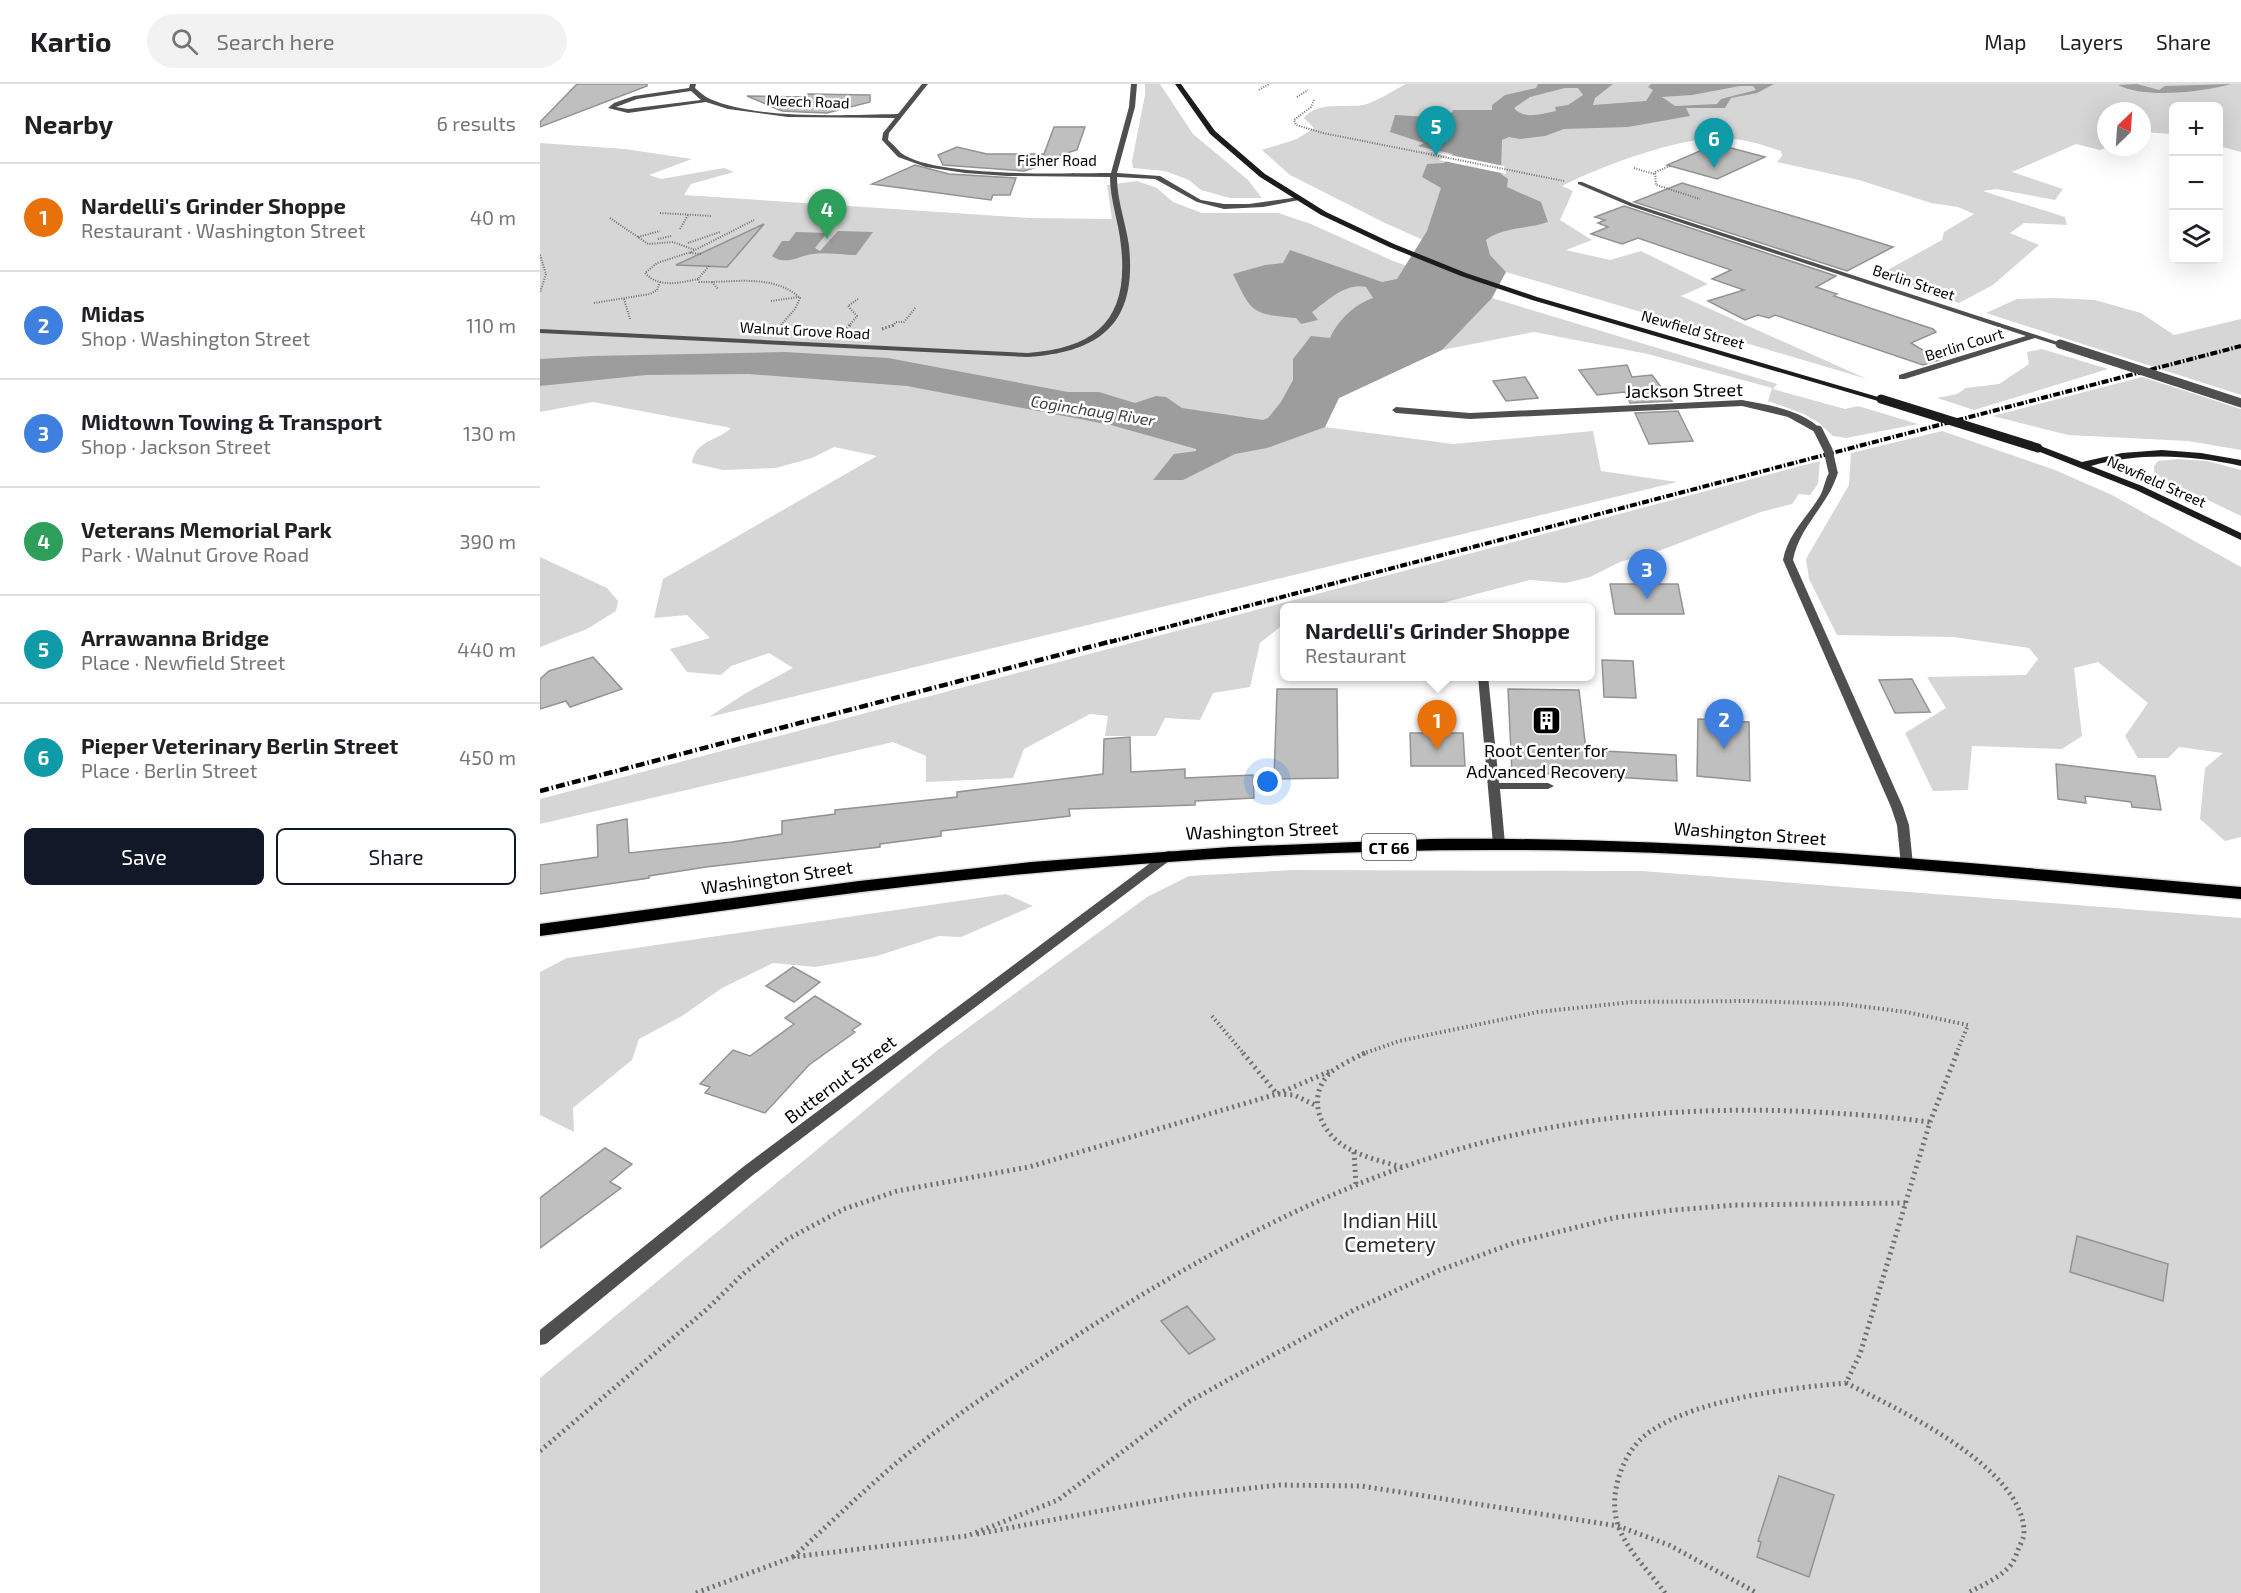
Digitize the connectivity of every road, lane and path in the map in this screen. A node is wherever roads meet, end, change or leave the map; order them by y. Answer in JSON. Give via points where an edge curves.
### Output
{"nodes":[{"id":1,"x":926,"y":84,"type":"edge"},
{"id":2,"x":1134,"y":84,"type":"edge"},
{"id":3,"x":1178,"y":84,"type":"edge"},
{"id":4,"x":1269,"y":84,"type":"edge"},
{"id":5,"x":693,"y":86,"type":"edge"},
{"id":6,"x":1259,"y":90,"type":"dead end"},
{"id":7,"x":1308,"y":90,"type":"dead end"},
{"id":8,"x":1297,"y":97,"type":"dead end"},
{"id":9,"x":1314,"y":100,"type":"dead end"},
{"id":10,"x":704,"y":101,"type":"junction"},
{"id":11,"x":898,"y":116,"type":"junction"},
{"id":12,"x":1670,"y":166,"type":"dead end"},
{"id":13,"x":1634,"y":168,"type":"dead end"},
{"id":14,"x":1114,"y":174,"type":"junction"},
{"id":15,"x":1654,"y":174,"type":"junction"},
{"id":16,"x":1543,"y":178,"type":"dead end"},
{"id":17,"x":1580,"y":183,"type":"dead end"},
{"id":18,"x":1300,"y":199,"type":"junction"},
{"id":19,"x":1700,"y":199,"type":"dead end"},
{"id":20,"x":660,"y":213,"type":"dead end"},
{"id":21,"x":688,"y":215,"type":"junction"},
{"id":22,"x":712,"y":216,"type":"dead end"},
{"id":23,"x":610,"y":218,"type":"dead end"},
{"id":24,"x":754,"y":220,"type":"dead end"},
{"id":25,"x":680,"y":229,"type":"dead end"},
{"id":26,"x":730,"y":229,"type":"junction"},
{"id":27,"x":660,"y":231,"type":"dead end"},
{"id":28,"x":671,"y":236,"type":"dead end"},
{"id":29,"x":637,"y":237,"type":"junction"},
{"id":30,"x":646,"y":243,"type":"junction"},
{"id":31,"x":684,"y":244,"type":"junction"},
{"id":32,"x":695,"y":250,"type":"junction"},
{"id":33,"x":688,"y":253,"type":"junction"},
{"id":34,"x":702,"y":254,"type":"dead end"},
{"id":35,"x":540,"y":255,"type":"edge"},
{"id":36,"x":709,"y":266,"type":"dead end"},
{"id":37,"x":698,"y":279,"type":"junction"},
{"id":38,"x":660,"y":282,"type":"junction"},
{"id":39,"x":711,"y":282,"type":"junction"},
{"id":40,"x":718,"y":289,"type":"dead end"},
{"id":41,"x":540,"y":293,"type":"edge"},
{"id":42,"x":799,"y":297,"type":"junction"},
{"id":43,"x":624,"y":299,"type":"junction"},
{"id":44,"x":858,"y":299,"type":"dead end"},
{"id":45,"x":771,"y":301,"type":"dead end"},
{"id":46,"x":594,"y":303,"type":"dead end"},
{"id":47,"x":916,"y":307,"type":"dead end"},
{"id":48,"x":635,"y":322,"type":"dead end"},
{"id":49,"x":780,"y":326,"type":"dead end"},
{"id":50,"x":848,"y":328,"type":"dead end"},
{"id":51,"x":879,"y":330,"type":"dead end"},
{"id":52,"x":540,"y":331,"type":"edge"},
{"id":53,"x":2034,"y":336,"type":"junction"},
{"id":54,"x":1902,"y":377,"type":"dead end"},
{"id":55,"x":2241,"y":403,"type":"edge"},
{"id":56,"x":1396,"y":410,"type":"dead end"},
{"id":57,"x":2241,"y":464,"type":"edge"},
{"id":58,"x":2083,"y":465,"type":"junction"},
{"id":59,"x":2241,"y":537,"type":"edge"},
{"id":60,"x":1483,"y":681,"type":"edge"},
{"id":61,"x":1492,"y":786,"type":"junction"},
{"id":62,"x":1548,"y":786,"type":"dead end"},
{"id":63,"x":1499,"y":844,"type":"junction"},
{"id":64,"x":1169,"y":855,"type":"junction"},
{"id":65,"x":1907,"y":865,"type":"junction"},
{"id":66,"x":2241,"y":893,"type":"edge"},
{"id":67,"x":540,"y":930,"type":"edge"},
{"id":68,"x":1212,"y":1016,"type":"dead end"},
{"id":69,"x":1334,"y":1070,"type":"junction"},
{"id":70,"x":1277,"y":1094,"type":"junction"},
{"id":71,"x":1316,"y":1105,"type":"junction"},
{"id":72,"x":1930,"y":1122,"type":"junction"},
{"id":73,"x":1354,"y":1152,"type":"junction"},
{"id":74,"x":1405,"y":1168,"type":"junction"},
{"id":75,"x":1356,"y":1185,"type":"junction"},
{"id":76,"x":1905,"y":1203,"type":"junction"},
{"id":77,"x":540,"y":1339,"type":"edge"},
{"id":78,"x":1846,"y":1383,"type":"junction"},
{"id":79,"x":540,"y":1451,"type":"edge"},
{"id":80,"x":1618,"y":1526,"type":"junction"},
{"id":81,"x":967,"y":1536,"type":"junction"},
{"id":82,"x":793,"y":1557,"type":"junction"},
{"id":83,"x":696,"y":1593,"type":"edge"},
{"id":84,"x":1665,"y":1593,"type":"edge"},
{"id":85,"x":1757,"y":1593,"type":"edge"},
{"id":86,"x":1968,"y":1593,"type":"edge"}],
"edges":[{"from":1,"to":11,"type":"street","name":"Fisher Road"},
{"from":2,"to":14,"type":"street","via":[[1134,98]]},
{"from":3,"to":18,"type":"main road","name":"Newfield Street","via":[[1192,108],[1221,142]]},
{"from":4,"to":6,"type":"path"},
{"from":5,"to":10,"type":"street"},
{"from":5,"to":10,"type":"street","name":"Meech Road","via":[[630,99],[611,108],[628,111]]},
{"from":7,"to":8,"type":"path"},
{"from":9,"to":16,"type":"path","via":[[1294,122],[1301,127]]},
{"from":10,"to":11,"type":"street","name":"Meech Road","via":[[765,113]]},
{"from":11,"to":14,"type":"street","name":"Fisher Road","via":[[886,133],[888,145],[901,156],[923,164],[993,174]]},
{"from":12,"to":15,"type":"path"},
{"from":13,"to":15,"type":"path"},
{"from":14,"to":18,"type":"street","name":"Fisher Road","via":[[1157,177],[1213,205],[1251,206]]},
{"from":14,"to":52,"type":"street","name":"Walnut Grove Road","via":[[1126,248],[1121,299],[1100,336],[1069,352],[1028,355]]},
{"from":15,"to":19,"type":"path","via":[[1656,185]]},
{"from":17,"to":53,"type":"street","name":"Berlin Street","via":[[1632,205]]},
{"from":18,"to":58,"type":"main road","name":"Newfield Street","bridge":true,"via":[[1366,234],[1522,294],[1881,399]]},
{"from":20,"to":21,"type":"path"},
{"from":21,"to":22,"type":"path"},
{"from":21,"to":25,"type":"path"},
{"from":23,"to":29,"type":"path"},
{"from":24,"to":26,"type":"path"},
{"from":26,"to":31,"type":"path"},
{"from":26,"to":32,"type":"path"},
{"from":27,"to":29,"type":"path"},
{"from":28,"to":30,"type":"path"},
{"from":29,"to":30,"type":"path"},
{"from":30,"to":31,"type":"path"},
{"from":31,"to":32,"type":"path"},
{"from":32,"to":33,"type":"path"},
{"from":33,"to":34,"type":"path"},
{"from":33,"to":38,"type":"path","via":[[646,270],[648,278]]},
{"from":35,"to":41,"type":"path","via":[[545,284]]},
{"from":36,"to":37,"type":"path"},
{"from":37,"to":38,"type":"path"},
{"from":37,"to":39,"type":"path"},
{"from":38,"to":43,"type":"path","via":[[650,294]]},
{"from":39,"to":40,"type":"path"},
{"from":39,"to":42,"type":"path","via":[[768,283],[784,286]]},
{"from":42,"to":45,"type":"path"},
{"from":42,"to":49,"type":"path","via":[[795,309]]},
{"from":43,"to":46,"type":"path"},
{"from":43,"to":48,"type":"path","via":[[627,315]]},
{"from":44,"to":50,"type":"path","via":[[848,306],[857,316]]},
{"from":47,"to":51,"type":"path","via":[[904,322]]},
{"from":53,"to":54,"type":"street","name":"Berlin Court"},
{"from":53,"to":55,"type":"street","name":"Berlin Street","bridge":true},
{"from":56,"to":65,"type":"street","name":"Jackson Street","bridge":true,"via":[[1470,416],[1742,404],[1785,412],[1818,430],[1833,472],[1829,491],[1792,544],[1788,560],[1897,807]]},
{"from":57,"to":58,"type":"main road","via":[[2207,456],[2149,452]]},
{"from":58,"to":59,"type":"main road","name":"Newfield Street"},
{"from":60,"to":61,"type":"street"},
{"from":61,"to":62,"type":"street"},
{"from":61,"to":63,"type":"street"},
{"from":63,"to":64,"type":"highway","name":"Washington Street","number":"CT 66"},
{"from":63,"to":65,"type":"highway","name":"Washington Street","number":"CT 66","via":[[1678,849]]},
{"from":64,"to":67,"type":"highway","name":"Washington Street","number":"CT 66","via":[[962,874]]},
{"from":64,"to":77,"type":"street","name":"Butternut Street","via":[[748,1171]]},
{"from":65,"to":66,"type":"highway","name":"Washington Street","number":"CT 66"},
{"from":68,"to":70,"type":"path"},
{"from":69,"to":70,"type":"path"},
{"from":69,"to":71,"type":"path","via":[[1322,1084]]},
{"from":69,"to":72,"type":"path","via":[[1374,1048],[1550,1010],[1662,1001],[1874,1006],[1968,1025]]},
{"from":70,"to":71,"type":"path","via":[[1294,1095]]},
{"from":70,"to":79,"type":"path","via":[[1029,1167],[908,1189],[844,1209],[786,1240],[743,1274]]},
{"from":71,"to":73,"type":"path","via":[[1319,1120],[1330,1136]]},
{"from":72,"to":74,"type":"path","via":[[1762,1109],[1659,1114],[1557,1127],[1459,1149]]},
{"from":72,"to":76,"type":"path"},
{"from":73,"to":74,"type":"path"},
{"from":73,"to":75,"type":"path"},
{"from":74,"to":75,"type":"path"},
{"from":75,"to":82,"type":"path","via":[[1247,1236],[1114,1310],[903,1458]]},
{"from":76,"to":78,"type":"path","via":[[1860,1354]]},
{"from":76,"to":81,"type":"path","via":[[1735,1204],[1674,1210],[1612,1218],[1514,1243],[1440,1270],[1354,1310],[1190,1401],[1058,1500]]},
{"from":78,"to":80,"type":"path","via":[[1754,1397],[1678,1417],[1650,1432],[1629,1453],[1614,1491]]},
{"from":78,"to":86,"type":"path","via":[[1948,1439],[2007,1486],[2022,1512],[2026,1539],[2013,1563]]},
{"from":80,"to":81,"type":"path","via":[[1361,1486],[1280,1485],[1185,1495]]},
{"from":80,"to":84,"type":"path"},
{"from":80,"to":85,"type":"path","via":[[1669,1545]]},
{"from":81,"to":82,"type":"path"},
{"from":82,"to":83,"type":"path"}]}
